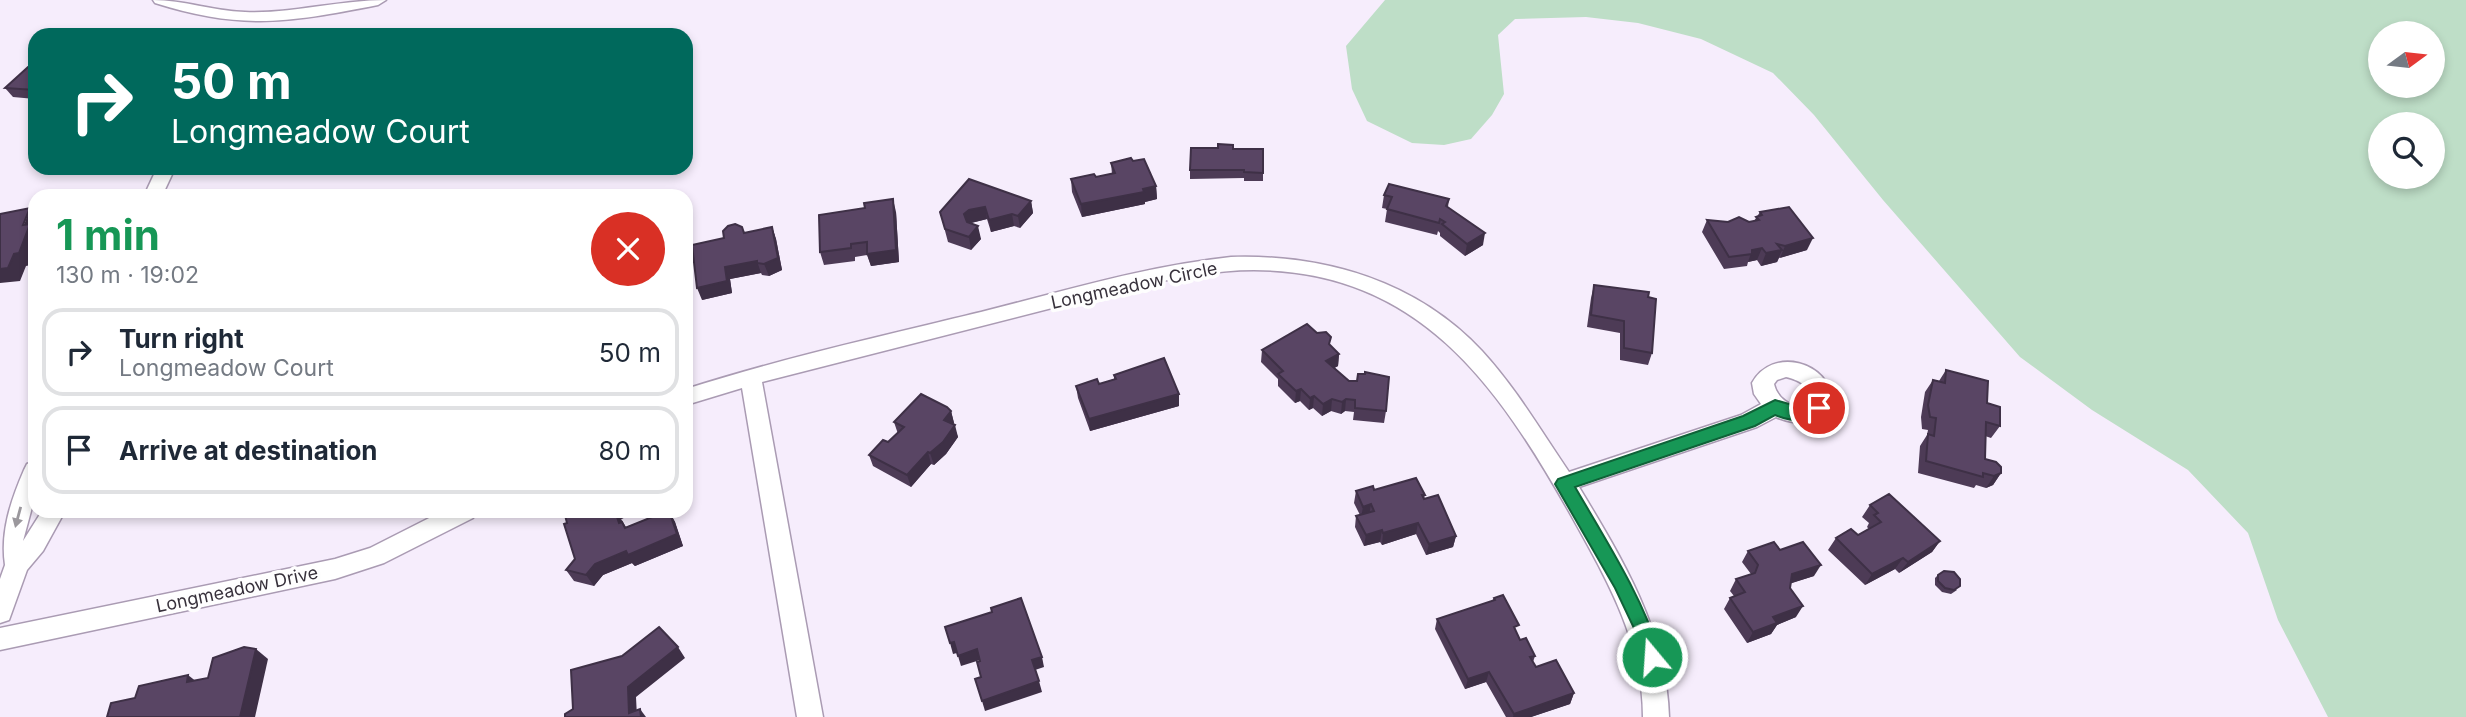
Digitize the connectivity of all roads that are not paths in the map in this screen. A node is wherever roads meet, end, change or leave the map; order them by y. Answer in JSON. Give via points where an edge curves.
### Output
{"nodes":[{"id":1,"x":161,"y":0,"type":"edge"},
{"id":2,"x":378,"y":0,"type":"edge"},
{"id":3,"x":261,"y":19,"type":"junction"},
{"id":4,"x":255,"y":28,"type":"edge"},
{"id":5,"x":751,"y":378,"type":"junction"},
{"id":6,"x":693,"y":395,"type":"edge"},
{"id":7,"x":1775,"y":407,"type":"dead end"},
{"id":8,"x":1564,"y":484,"type":"junction"},
{"id":9,"x":28,"y":487,"type":"edge"},
{"id":10,"x":50,"y":518,"type":"edge"},
{"id":11,"x":451,"y":518,"type":"edge"},
{"id":12,"x":17,"y":565,"type":"junction"},
{"id":13,"x":0,"y":612,"type":"edge"},
{"id":14,"x":0,"y":639,"type":"edge"},
{"id":15,"x":810,"y":717,"type":"edge"},
{"id":16,"x":1656,"y":717,"type":"edge"}],
"edges":[{"from":1,"to":3,"type":"street","via":[[225,18]]},
{"from":2,"to":3,"type":"street"},
{"from":3,"to":4,"type":"street"},
{"from":5,"to":6,"type":"street"},
{"from":5,"to":8,"type":"street","name":"Longmeadow Circle","via":[[1182,271],[1233,264],[1271,265],[1323,272],[1374,286],[1447,329],[1500,385]]},
{"from":5,"to":15,"type":"street"},
{"from":7,"to":8,"type":"street","via":[[1749,421]]},
{"from":8,"to":16,"type":"street","name":"Longmeadow Circle","via":[[1642,626],[1652,657]]},
{"from":9,"to":12,"type":"street","one_way":true,"via":[[12,540],[11,554]]},
{"from":10,"to":12,"type":"street"},
{"from":11,"to":14,"type":"street","name":"Longmeadow Drive","via":[[376,556],[335,569]]},
{"from":12,"to":13,"type":"street"}]}
